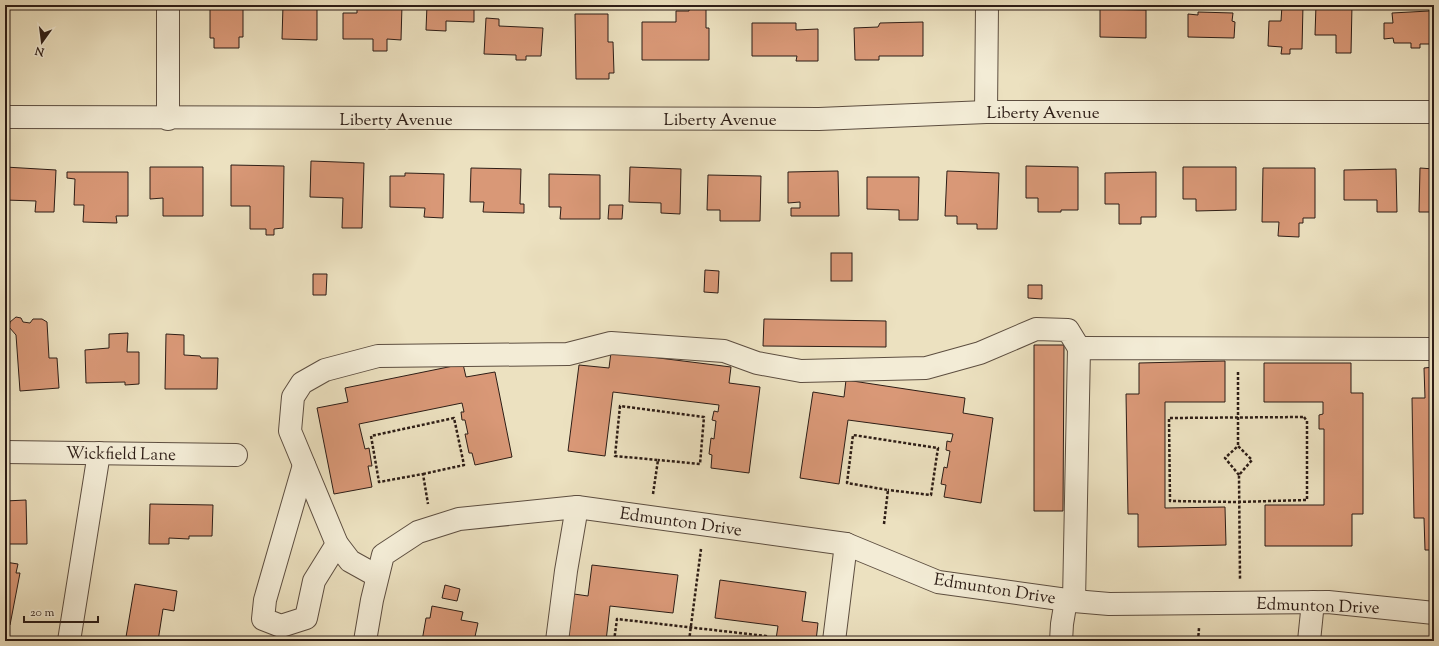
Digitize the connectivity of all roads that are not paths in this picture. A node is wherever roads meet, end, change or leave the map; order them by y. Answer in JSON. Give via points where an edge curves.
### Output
{"nodes":[{"id":1,"x":168,"y":5,"type":"edge"},
{"id":2,"x":987,"y":5,"type":"edge"},
{"id":3,"x":986,"y":112,"type":"junction"},
{"id":4,"x":1434,"y":112,"type":"edge"},
{"id":5,"x":5,"y":118,"type":"edge"},
{"id":6,"x":168,"y":119,"type":"junction"},
{"id":7,"x":1079,"y":348,"type":"junction"},
{"id":8,"x":1434,"y":349,"type":"edge"},
{"id":9,"x":5,"y":452,"type":"edge"},
{"id":10,"x":98,"y":453,"type":"junction"},
{"id":11,"x":236,"y":455,"type":"dead end"},
{"id":12,"x":304,"y":465,"type":"junction"},
{"id":13,"x":577,"y":507,"type":"junction"},
{"id":14,"x":337,"y":544,"type":"junction"},
{"id":15,"x":846,"y":544,"type":"junction"},
{"id":16,"x":378,"y":576,"type":"junction"},
{"id":17,"x":1070,"y":600,"type":"junction"},
{"id":18,"x":1313,"y":602,"type":"junction"},
{"id":19,"x":1434,"y":613,"type":"edge"},
{"id":20,"x":69,"y":641,"type":"edge"},
{"id":21,"x":365,"y":641,"type":"edge"},
{"id":22,"x":557,"y":641,"type":"edge"},
{"id":23,"x":834,"y":641,"type":"edge"},
{"id":24,"x":1061,"y":641,"type":"edge"},
{"id":25,"x":1309,"y":641,"type":"edge"}],
"edges":[{"from":1,"to":6,"type":"street"},
{"from":2,"to":3,"type":"street"},
{"from":3,"to":4,"type":"street","name":"Liberty Avenue"},
{"from":3,"to":6,"type":"street","name":"Liberty Avenue","via":[[819,119]]},
{"from":5,"to":6,"type":"street","name":"Liberty Avenue"},
{"from":7,"to":8,"type":"street"},
{"from":7,"to":12,"type":"street","via":[[1068,330],[1036,329],[980,353],[926,368],[801,371],[757,362],[724,351],[611,343],[568,354],[378,356],[325,370],[302,383],[294,397],[290,431]]},
{"from":7,"to":17,"type":"street"},
{"from":9,"to":10,"type":"street","name":"Wickfield Lane"},
{"from":10,"to":11,"type":"street","name":"Wickfield Lane"},
{"from":10,"to":20,"type":"street"},
{"from":12,"to":14,"type":"street"},
{"from":12,"to":14,"type":"street","via":[[265,600],[263,619],[281,626],[306,618],[314,581]]},
{"from":13,"to":15,"type":"street","name":"Edmunton Drive"},
{"from":13,"to":16,"type":"street","name":"Edmunton Drive","via":[[459,519],[418,532],[383,555]]},
{"from":13,"to":22,"type":"street"},
{"from":14,"to":16,"type":"street","via":[[350,560]]},
{"from":15,"to":17,"type":"street","name":"Edmunton Drive","via":[[938,582]]},
{"from":15,"to":23,"type":"street"},
{"from":16,"to":21,"type":"street"},
{"from":17,"to":18,"type":"street","name":"Edmunton Drive","via":[[1109,604]]},
{"from":17,"to":24,"type":"street","via":[[1062,624]]},
{"from":18,"to":19,"type":"street","name":"Edmunton Drive"},
{"from":18,"to":25,"type":"street"}]}
